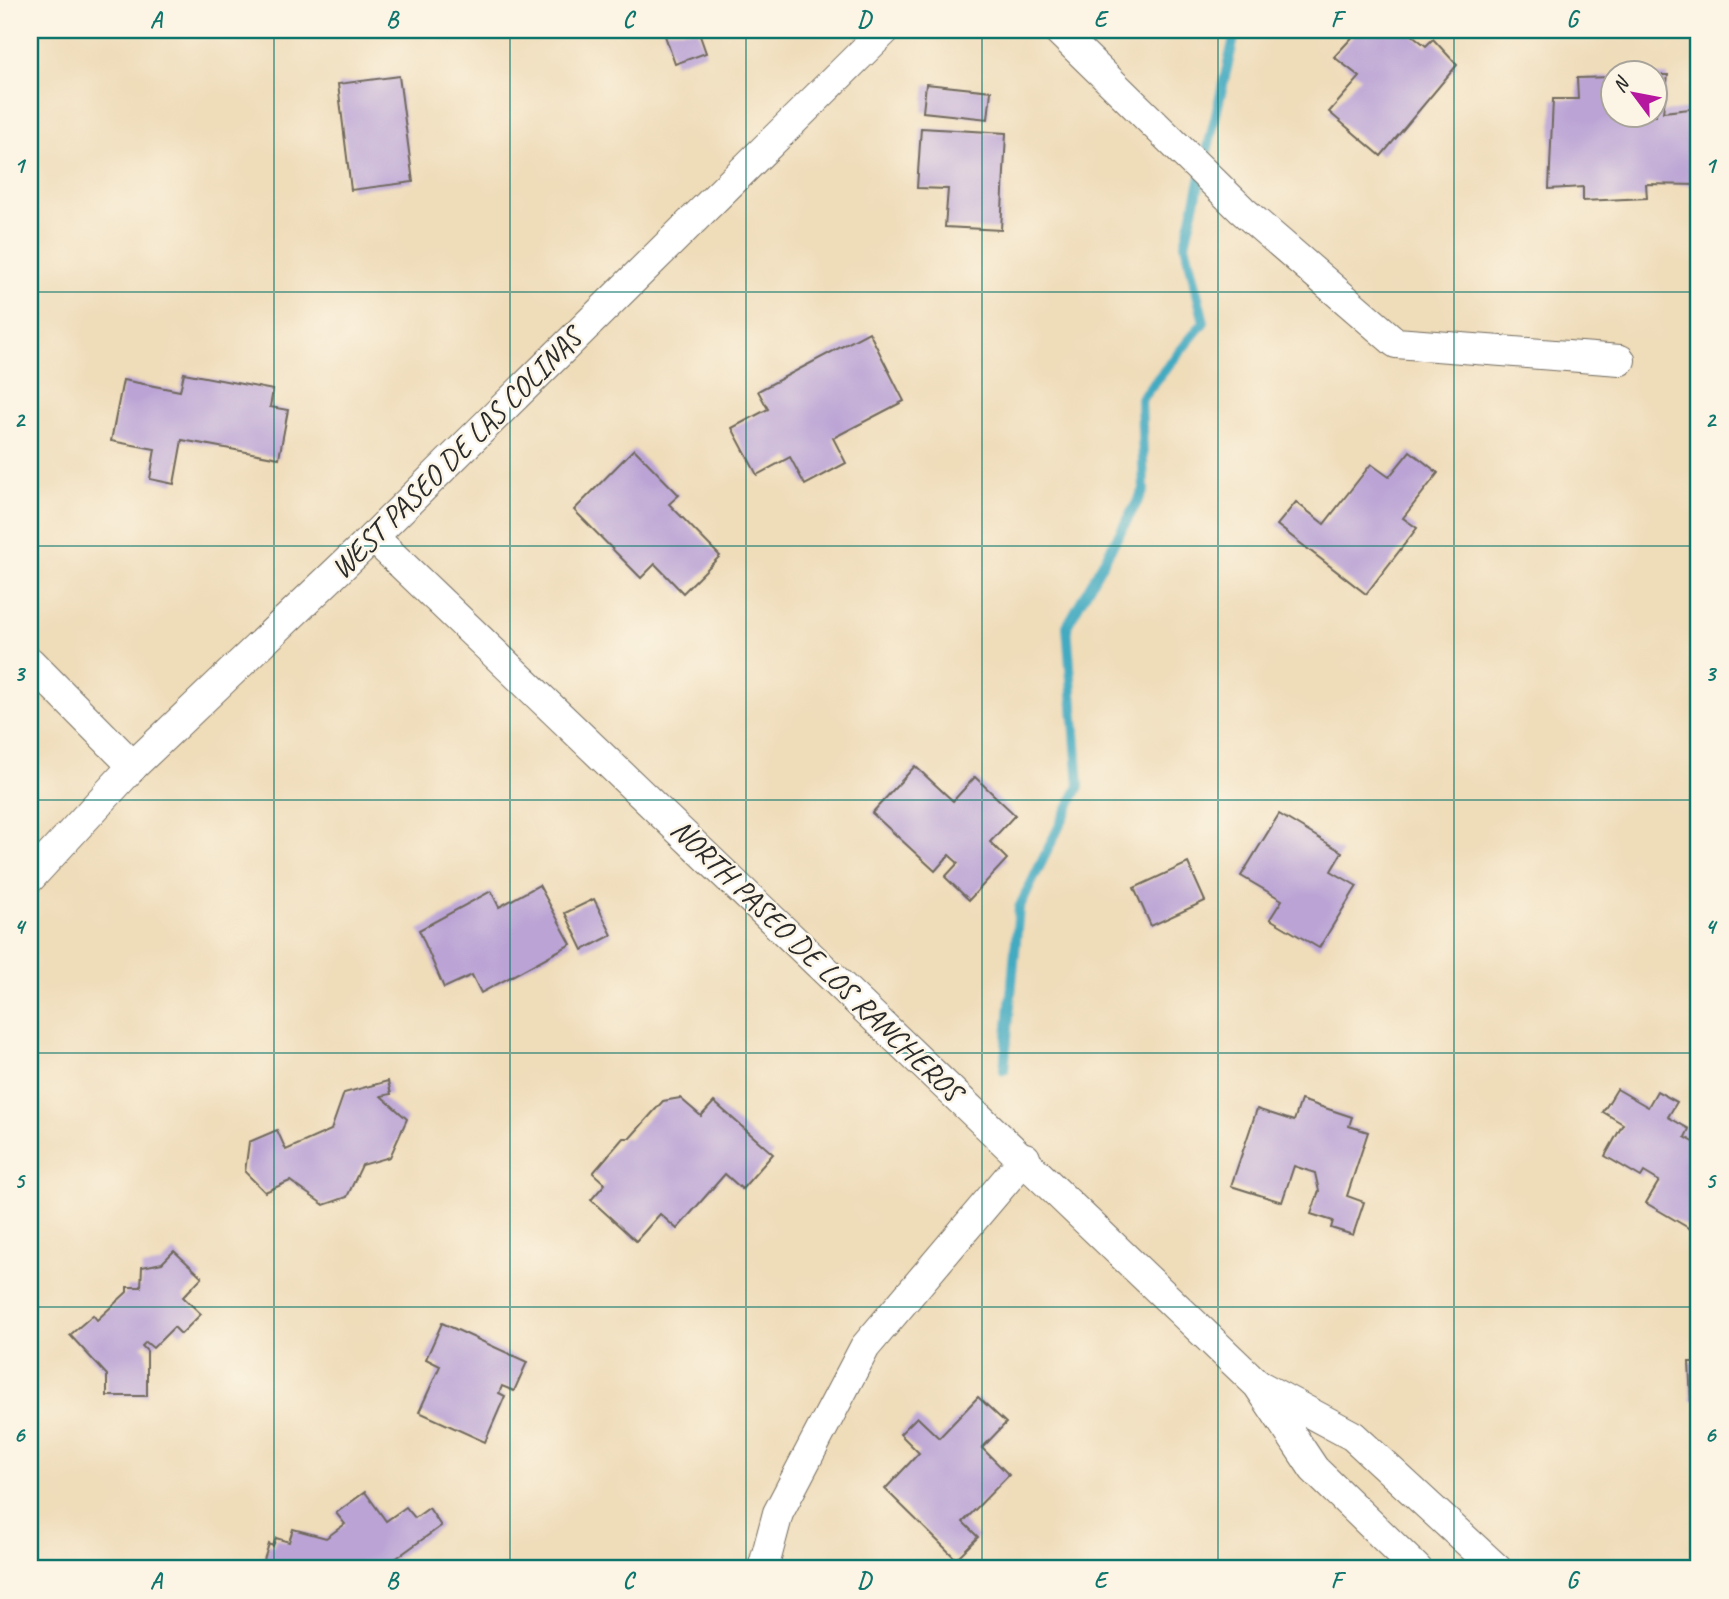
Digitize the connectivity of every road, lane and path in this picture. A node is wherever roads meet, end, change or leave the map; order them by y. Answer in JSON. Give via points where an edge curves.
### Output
{"nodes":[{"id":1,"x":885,"y":30,"type":"edge"},
{"id":2,"x":1058,"y":30,"type":"edge"},
{"id":3,"x":1620,"y":360,"type":"dead end"},
{"id":4,"x":373,"y":537,"type":"junction"},
{"id":5,"x":30,"y":662,"type":"edge"},
{"id":6,"x":133,"y":766,"type":"junction"},
{"id":7,"x":30,"y":878,"type":"edge"},
{"id":8,"x":1025,"y":1158,"type":"junction"},
{"id":9,"x":1258,"y":1385,"type":"junction"},
{"id":10,"x":763,"y":1569,"type":"edge"},
{"id":11,"x":1417,"y":1569,"type":"edge"},
{"id":12,"x":1497,"y":1569,"type":"edge"}],
"edges":[{"from":1,"to":4,"type":"street","name":"WEST PASEO DE LAS COLINAS"},
{"from":2,"to":3,"type":"street","via":[[1242,210],[1396,343]]},
{"from":4,"to":6,"type":"street","name":"WEST PASEO DE LAS COLINAS"},
{"from":4,"to":8,"type":"street","name":"NORTH PASEO DE LOS RANCHEROS"},
{"from":5,"to":6,"type":"street"},
{"from":6,"to":7,"type":"street","name":"WEST PASEO DE LAS COLINAS"},
{"from":8,"to":9,"type":"street","name":"NORTH PASEO DE LOS RANCHEROS"},
{"from":8,"to":10,"type":"street","via":[[865,1347],[778,1513]]},
{"from":9,"to":11,"type":"street","name":"NORTH PASEO DE LOS RANCHEROS","via":[[1314,1469]]},
{"from":9,"to":12,"type":"street","name":"NORTH PASEO DE LOS RANCHEROS","via":[[1353,1436]]}]}
